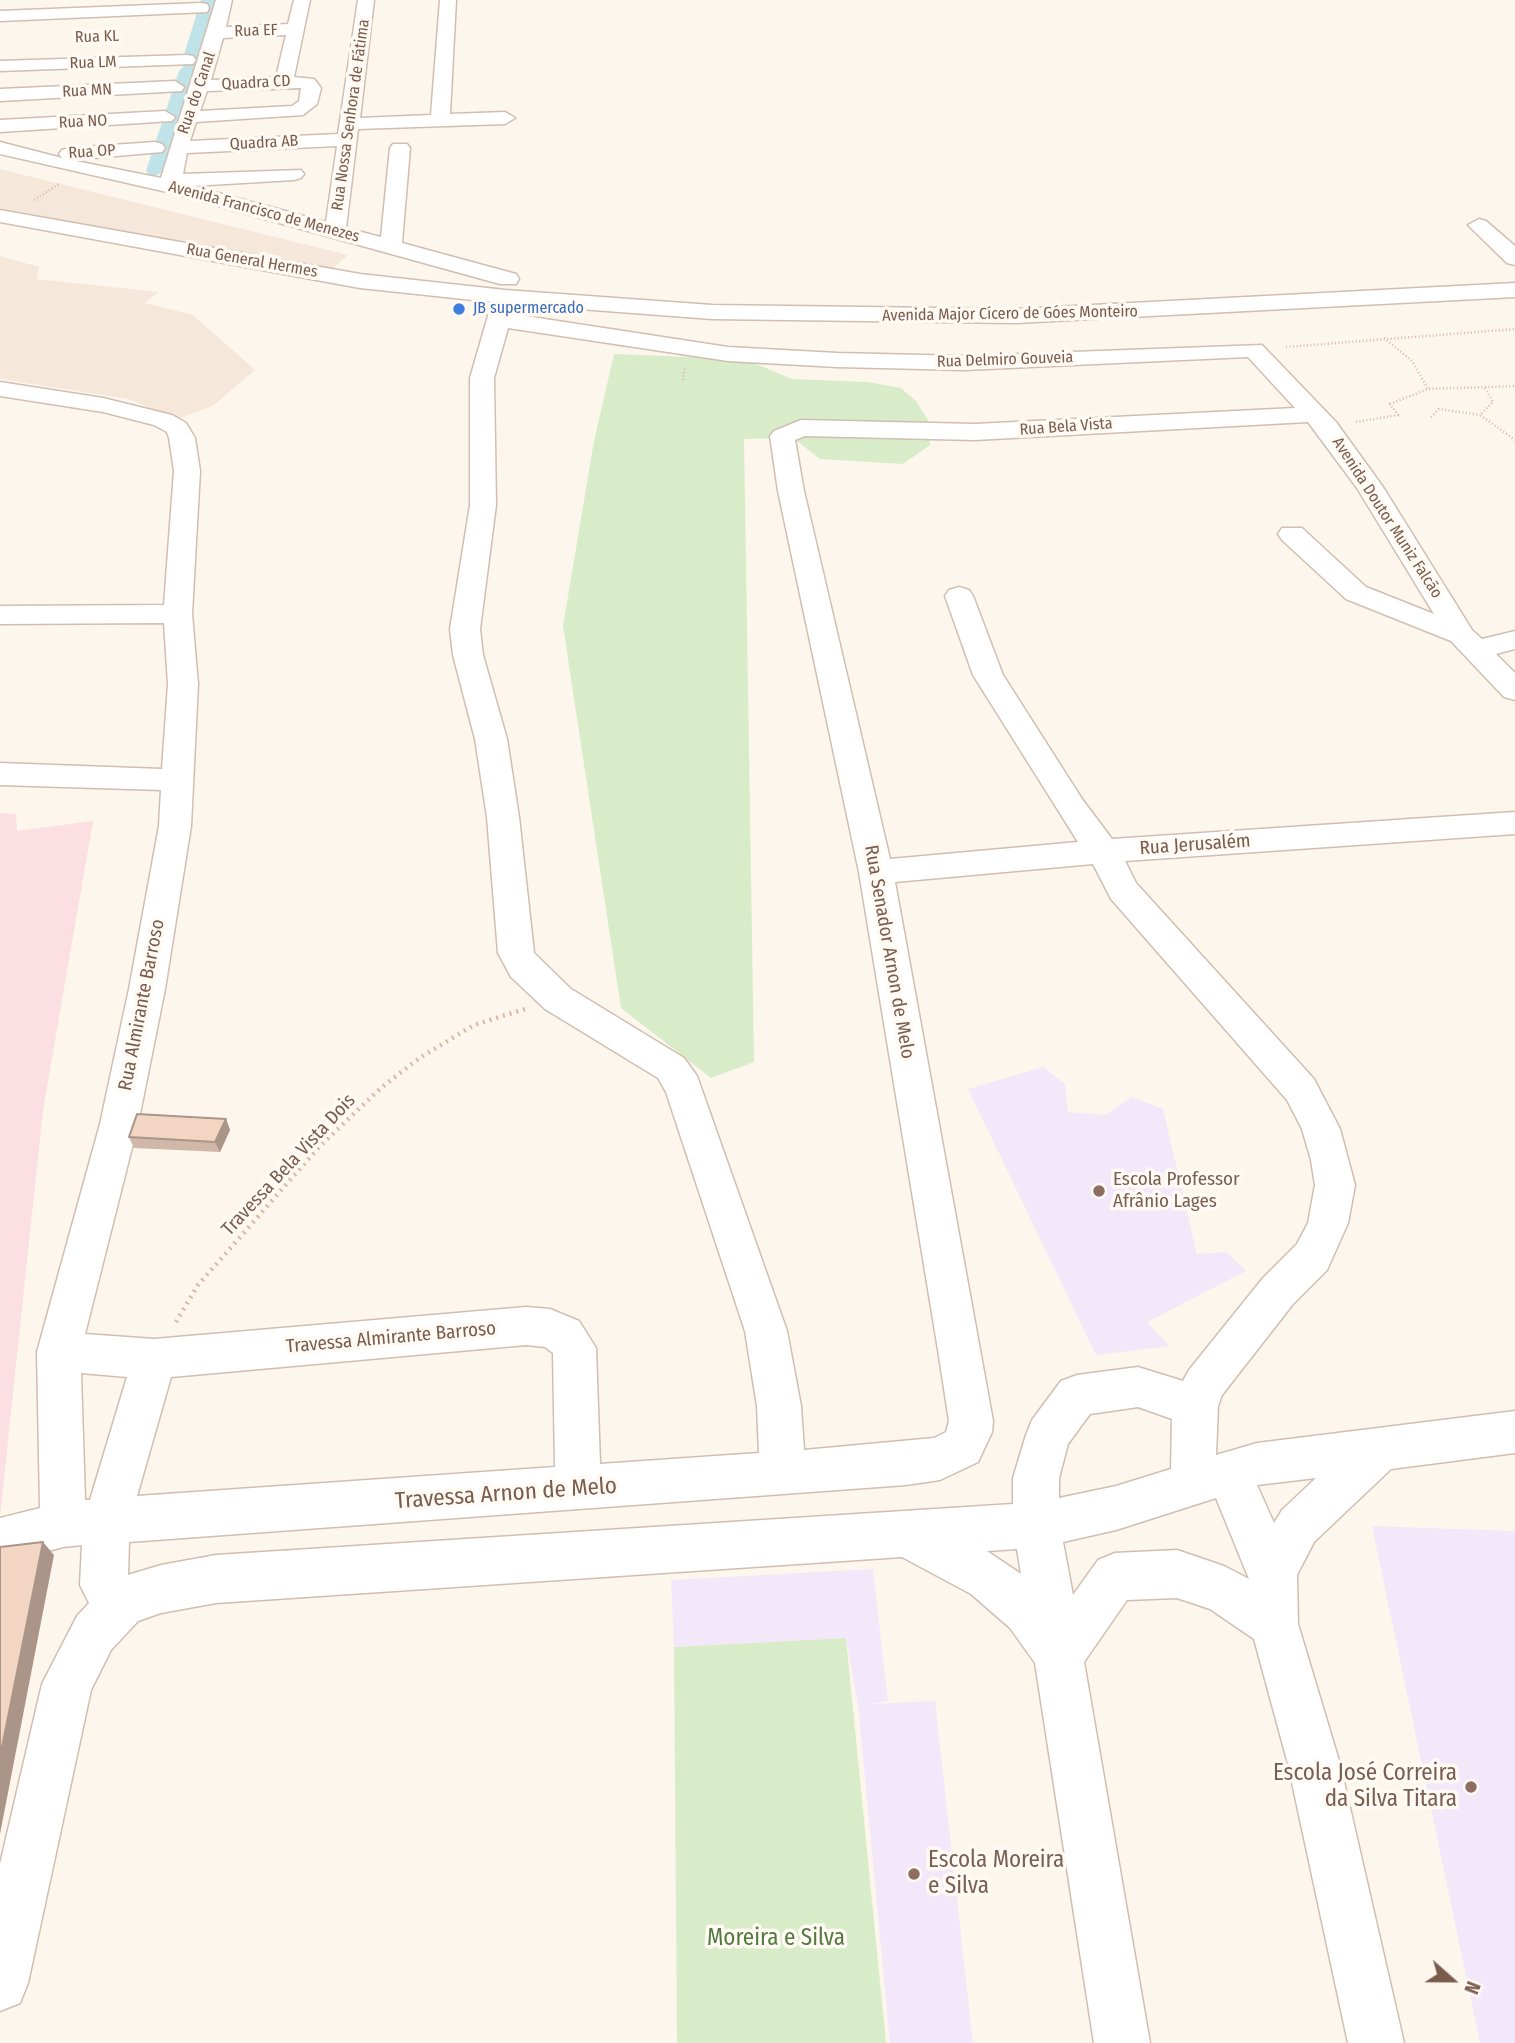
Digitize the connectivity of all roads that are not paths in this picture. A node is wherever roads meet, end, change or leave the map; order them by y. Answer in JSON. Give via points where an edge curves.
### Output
{"nodes":[{"id":1,"x":366,"y":0,"type":"edge"},
{"id":2,"x":449,"y":0,"type":"edge"},
{"id":3,"x":297,"y":4,"type":"edge"},
{"id":4,"x":214,"y":7,"type":"edge"},
{"id":5,"x":0,"y":16,"type":"edge"},
{"id":6,"x":297,"y":29,"type":"junction"},
{"id":7,"x":216,"y":33,"type":"junction"},
{"id":8,"x":189,"y":53,"type":"joint"},
{"id":9,"x":6,"y":66,"type":"edge"},
{"id":10,"x":284,"y":82,"type":"junction"},
{"id":11,"x":198,"y":86,"type":"junction"},
{"id":12,"x":175,"y":87,"type":"junction"},
{"id":13,"x":0,"y":94,"type":"edge"},
{"id":14,"x":165,"y":117,"type":"junction"},
{"id":15,"x":189,"y":117,"type":"junction"},
{"id":16,"x":505,"y":118,"type":"dead end"},
{"id":17,"x":440,"y":120,"type":"junction"},
{"id":18,"x":0,"y":126,"type":"edge"},
{"id":19,"x":350,"y":132,"type":"junction"},
{"id":20,"x":0,"y":148,"type":"edge"},
{"id":21,"x":155,"y":148,"type":"junction"},
{"id":22,"x":178,"y":148,"type":"junction"},
{"id":23,"x":400,"y":148,"type":"dead end"},
{"id":24,"x":29,"y":156,"type":"junction"},
{"id":25,"x":0,"y":167,"type":"edge"},
{"id":26,"x":294,"y":174,"type":"dead end"},
{"id":27,"x":148,"y":180,"type":"junction"},
{"id":28,"x":68,"y":183,"type":"road end"},
{"id":29,"x":171,"y":183,"type":"junction"},
{"id":30,"x":4,"y":216,"type":"edge"},
{"id":31,"x":1479,"y":225,"type":"dead end"},
{"id":32,"x":335,"y":231,"type":"junction"},
{"id":33,"x":391,"y":247,"type":"junction"},
{"id":34,"x":1515,"y":258,"type":"edge"},
{"id":35,"x":1515,"y":290,"type":"edge"},
{"id":36,"x":511,"y":299,"type":"junction"},
{"id":37,"x":1254,"y":350,"type":"joint"},
{"id":38,"x":0,"y":389,"type":"edge"},
{"id":39,"x":1322,"y":420,"type":"junction"},
{"id":40,"x":816,"y":428,"type":"joint"},
{"id":41,"x":1292,"y":534,"type":"dead end"},
{"id":42,"x":959,"y":596,"type":"dead end"},
{"id":43,"x":178,"y":614,"type":"junction"},
{"id":44,"x":0,"y":615,"type":"edge"},
{"id":45,"x":1515,"y":640,"type":"edge"},
{"id":46,"x":1469,"y":642,"type":"junction"},
{"id":47,"x":1515,"y":691,"type":"edge"},
{"id":48,"x":0,"y":774,"type":"edge"},
{"id":49,"x":176,"y":780,"type":"junction"},
{"id":50,"x":1515,"y":823,"type":"edge"},
{"id":51,"x":1103,"y":851,"type":"junction"},
{"id":52,"x":876,"y":872,"type":"junction"},
{"id":53,"x":59,"y":1352,"type":"junction"},
{"id":54,"x":154,"y":1359,"type":"junction"},
{"id":55,"x":1196,"y":1406,"type":"junction"},
{"id":56,"x":1515,"y":1432,"type":"edge"},
{"id":57,"x":1380,"y":1449,"type":"junction"},
{"id":58,"x":906,"y":1464,"type":"joint"},
{"id":59,"x":782,"y":1472,"type":"junction"},
{"id":60,"x":1212,"y":1478,"type":"junction"},
{"id":61,"x":578,"y":1489,"type":"junction"},
{"id":62,"x":84,"y":1523,"type":"junction"},
{"id":63,"x":1037,"y":1525,"type":"junction"},
{"id":64,"x":905,"y":1533,"type":"junction"},
{"id":65,"x":0,"y":1541,"type":"edge"},
{"id":66,"x":1273,"y":1573,"type":"junction"},
{"id":67,"x":122,"y":1603,"type":"junction"},
{"id":68,"x":1274,"y":1624,"type":"junction"},
{"id":69,"x":1059,"y":1655,"type":"junction"},
{"id":70,"x":0,"y":1983,"type":"edge"},
{"id":71,"x":1122,"y":2043,"type":"edge"},
{"id":72,"x":1376,"y":2043,"type":"edge"}],
"edges":[{"from":1,"to":19,"type":"street","name":"Rua Nossa Senhora de Fátima"},
{"from":2,"to":17,"type":"street"},
{"from":3,"to":6,"type":"street"},
{"from":4,"to":5,"type":"street"},
{"from":4,"to":7,"type":"street","name":"Rua do Canal"},
{"from":6,"to":7,"type":"street","name":"Rua EF"},
{"from":6,"to":10,"type":"street","via":[[284,55]]},
{"from":7,"to":11,"type":"street","name":"Rua do Canal","via":[[216,58]]},
{"from":8,"to":9,"type":"street","name":"Rua LM"},
{"from":8,"to":12,"type":"street","name":"Rua do Canal"},
{"from":9,"to":13,"type":"street"},
{"from":10,"to":11,"type":"street","name":"Quadra CD"},
{"from":10,"to":15,"type":"street","name":"Quadra CD","via":[[303,82],[312,88],[308,104],[272,113]]},
{"from":11,"to":15,"type":"street","name":"Rua do Canal"},
{"from":12,"to":13,"type":"street","name":"Rua MN"},
{"from":12,"to":14,"type":"street","name":"Rua do Canal"},
{"from":14,"to":18,"type":"street","name":"Rua NO"},
{"from":14,"to":21,"type":"street","name":"Rua do Canal"},
{"from":15,"to":22,"type":"street","name":"Rua do Canal"},
{"from":16,"to":17,"type":"street","name":"Quadra AB"},
{"from":17,"to":19,"type":"street","name":"Quadra AB"},
{"from":19,"to":22,"type":"street","name":"Quadra AB"},
{"from":19,"to":32,"type":"street","name":"Rua Nossa Senhora de Fátima"},
{"from":20,"to":24,"type":"street","name":"Avenida Francisco de Menezes"},
{"from":21,"to":24,"type":"street","name":"Rua OP"},
{"from":21,"to":27,"type":"street","name":"Rua do Canal"},
{"from":22,"to":29,"type":"street","name":"Rua do Canal"},
{"from":23,"to":33,"type":"street"},
{"from":24,"to":27,"type":"street","name":"Avenida Francisco de Menezes"},
{"from":25,"to":28,"type":"street"},
{"from":26,"to":29,"type":"street"},
{"from":27,"to":29,"type":"street","name":"Avenida Francisco de Menezes"},
{"from":29,"to":32,"type":"street","name":"Avenida Francisco de Menezes"},
{"from":30,"to":36,"type":"street","name":"Rua General Hermes","via":[[360,281]]},
{"from":31,"to":34,"type":"street"},
{"from":32,"to":33,"type":"street","name":"Avenida Francisco de Menezes"},
{"from":33,"to":36,"type":"street","name":"Avenida Francisco de Menezes"},
{"from":35,"to":36,"type":"street","name":"Avenida Major Cícero de Góes Monteiro","via":[[1146,311],[908,317],[712,312]]},
{"from":36,"to":37,"type":"street","name":"Rua Delmiro Gouveia","via":[[728,354],[965,363]]},
{"from":36,"to":59,"type":"street","via":[[481,389],[483,505],[465,629],[491,739],[516,953],[524,968],[558,999],[671,1068],[684,1087],[766,1331],[779,1406]]},
{"from":37,"to":39,"type":"street","name":"Avenida Doutor Muniz Falcão"},
{"from":38,"to":43,"type":"street","name":"Rua Almirante Barroso","via":[[142,414],[177,428],[187,471]]},
{"from":39,"to":40,"type":"street","name":"Rua Bela Vista","via":[[975,432]]},
{"from":39,"to":46,"type":"street","name":"Avenida Doutor Muniz Falcão"},
{"from":40,"to":52,"type":"street","name":"Rua Senador Arnon de Melo","via":[[793,429],[783,436],[782,444]]},
{"from":41,"to":46,"type":"street","via":[[1356,593]]},
{"from":42,"to":51,"type":"street","via":[[988,675],[1070,807]]},
{"from":43,"to":44,"type":"street"},
{"from":43,"to":49,"type":"street","name":"Rua Almirante Barroso","via":[[183,684]]},
{"from":45,"to":46,"type":"street"},
{"from":46,"to":47,"type":"street","name":"Avenida Doutor Muniz Falcão"},
{"from":48,"to":49,"type":"street"},
{"from":49,"to":53,"type":"street","name":"Rua Almirante Barroso","via":[[175,826],[139,1030]]},
{"from":50,"to":51,"type":"street","name":"Rua Jerusalém"},
{"from":51,"to":52,"type":"street","name":"Rua Jerusalém"},
{"from":51,"to":55,"type":"street","via":[[1129,899],[1301,1090],[1331,1160],[1335,1185],[1328,1223],[1312,1257],[1217,1367]]},
{"from":52,"to":58,"type":"street","name":"Rua Senador Arnon de Melo","via":[[971,1421],[962,1447],[940,1458]]},
{"from":53,"to":54,"type":"street","name":"Travessa Almirante Barroso"},
{"from":53,"to":62,"type":"street","name":"Rua Almirante Barroso"},
{"from":54,"to":61,"type":"street","name":"Travessa Almirante Barroso","via":[[526,1326],[550,1328],[564,1335],[574,1348]]},
{"from":54,"to":62,"type":"street"},
{"from":55,"to":60,"type":"street","via":[[1192,1441]]},
{"from":55,"to":63,"type":"street","via":[[1138,1387],[1077,1395],[1048,1435],[1036,1478]]},
{"from":56,"to":57,"type":"street"},
{"from":57,"to":60,"type":"street","via":[[1257,1464]]},
{"from":57,"to":66,"type":"street","via":[[1298,1526]]},
{"from":58,"to":59,"type":"street","name":"Travessa Arnon de Melo"},
{"from":59,"to":61,"type":"street","name":"Travessa Arnon de Melo"},
{"from":60,"to":63,"type":"street","via":[[1066,1521]]},
{"from":60,"to":66,"type":"street"},
{"from":61,"to":62,"type":"street","name":"Travessa Arnon de Melo"},
{"from":62,"to":65,"type":"street","name":"Travessa Arnon de Melo"},
{"from":62,"to":67,"type":"street","via":[[104,1585]]},
{"from":63,"to":64,"type":"street"},
{"from":63,"to":69,"type":"street"},
{"from":64,"to":67,"type":"street","via":[[216,1579],[161,1589]]},
{"from":64,"to":69,"type":"street","via":[[988,1577],[1027,1611]]},
{"from":66,"to":68,"type":"street"},
{"from":67,"to":70,"type":"street","via":[[94,1633],[67,1684]]},
{"from":68,"to":69,"type":"street","via":[[1224,1590],[1177,1574],[1115,1577]]},
{"from":68,"to":72,"type":"street","via":[[1314,1764]]},
{"from":69,"to":71,"type":"street"}]}
